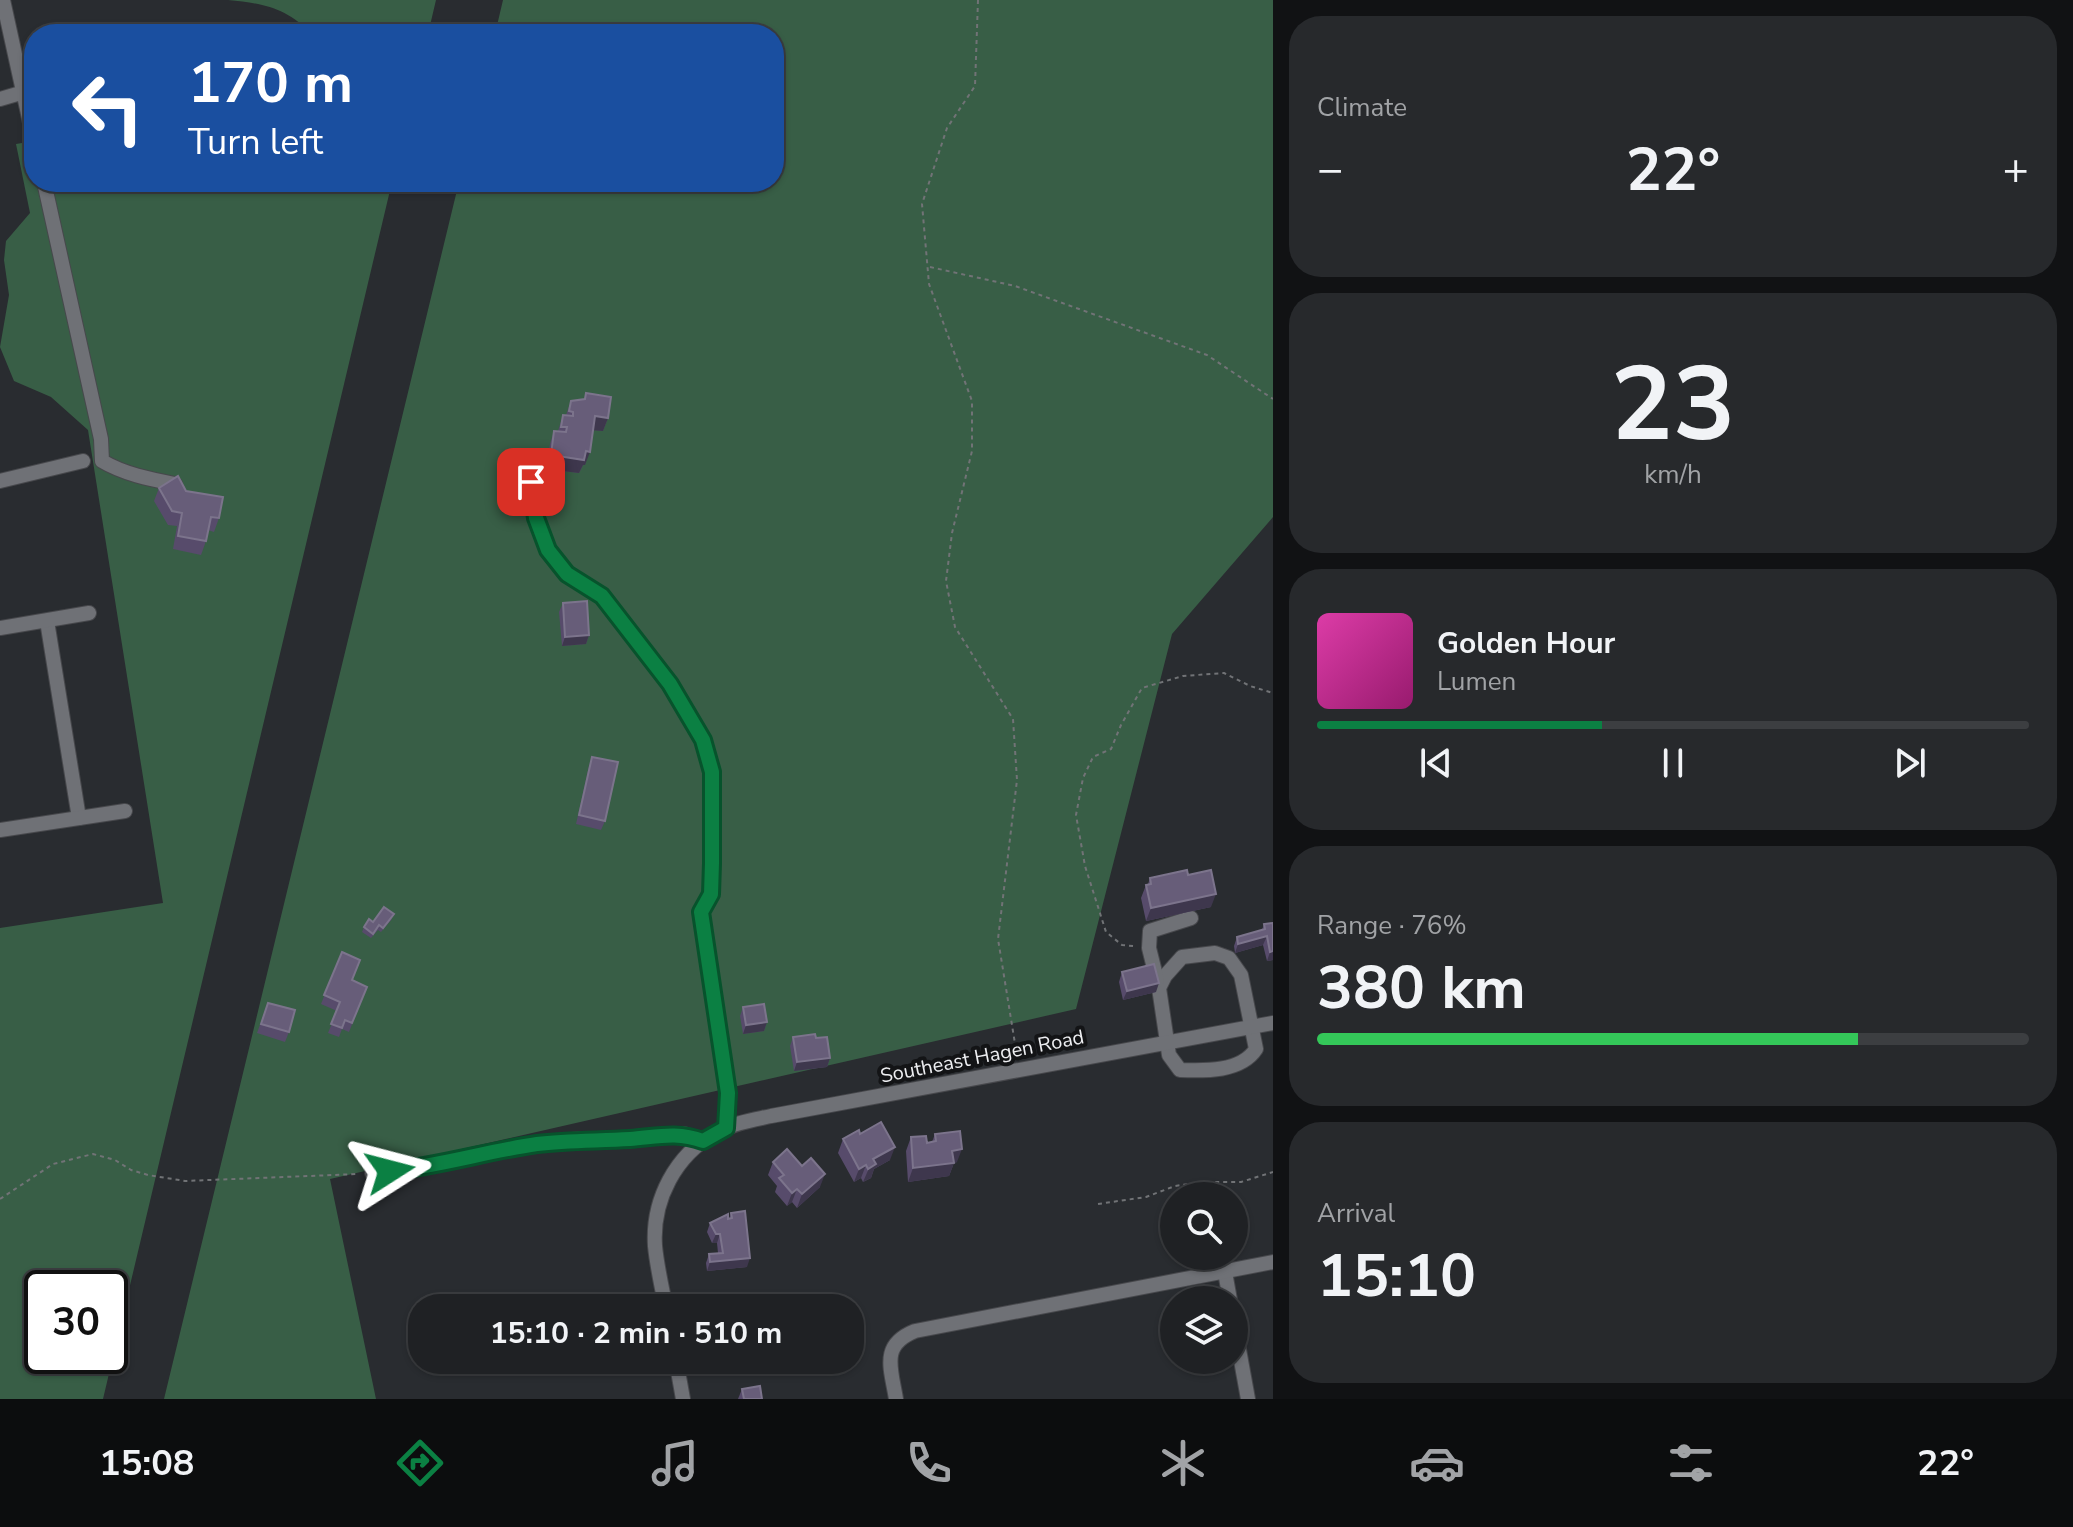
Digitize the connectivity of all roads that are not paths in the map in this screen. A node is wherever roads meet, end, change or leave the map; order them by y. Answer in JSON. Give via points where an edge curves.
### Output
{"nodes":[{"id":1,"x":3,"y":0,"type":"edge"},
{"id":2,"x":24,"y":92,"type":"joint"},
{"id":3,"x":0,"y":99,"type":"edge"},
{"id":4,"x":46,"y":192,"type":"edge"},
{"id":5,"x":83,"y":461,"type":"dead end"},
{"id":6,"x":0,"y":481,"type":"edge"},
{"id":7,"x":531,"y":482,"type":"dead end"},
{"id":8,"x":175,"y":484,"type":"edge"},
{"id":9,"x":89,"y":613,"type":"dead end"},
{"id":10,"x":47,"y":621,"type":"junction"},
{"id":11,"x":0,"y":628,"type":"edge"},
{"id":12,"x":125,"y":811,"type":"dead end"},
{"id":13,"x":79,"y":818,"type":"junction"},
{"id":14,"x":0,"y":830,"type":"edge"},
{"id":15,"x":1191,"y":918,"type":"dead end"},
{"id":16,"x":1159,"y":988,"type":"junction"},
{"id":17,"x":1273,"y":1023,"type":"edge"},
{"id":18,"x":1253,"y":1026,"type":"junction"},
{"id":19,"x":1166,"y":1041,"type":"junction"},
{"id":20,"x":726,"y":1128,"type":"junction"},
{"id":21,"x":703,"y":1141,"type":"junction"},
{"id":22,"x":372,"y":1173,"type":"road end"},
{"id":23,"x":1273,"y":1262,"type":"edge"},
{"id":24,"x":1225,"y":1272,"type":"junction"},
{"id":25,"x":1228,"y":1286,"type":"edge"},
{"id":26,"x":664,"y":1294,"type":"edge"},
{"id":27,"x":679,"y":1374,"type":"edge"},
{"id":28,"x":1243,"y":1374,"type":"edge"},
{"id":29,"x":683,"y":1399,"type":"edge"},
{"id":30,"x":896,"y":1399,"type":"edge"},
{"id":31,"x":1248,"y":1399,"type":"edge"}],
"edges":[{"from":1,"to":2,"type":"street"},
{"from":2,"to":3,"type":"street"},
{"from":4,"to":8,"type":"street","via":[[102,461]]},
{"from":5,"to":6,"type":"street"},
{"from":7,"to":20,"type":"street","via":[[548,550],[567,574],[602,596],[670,684],[703,740],[712,772],[712,863],[711,894],[701,912],[728,1093]]},
{"from":9,"to":10,"type":"street"},
{"from":10,"to":11,"type":"street"},
{"from":10,"to":13,"type":"street"},
{"from":12,"to":13,"type":"street"},
{"from":13,"to":14,"type":"street"},
{"from":15,"to":16,"type":"street","via":[[1150,931]]},
{"from":16,"to":18,"type":"street","via":[[1182,957],[1215,953],[1229,958],[1241,975]]},
{"from":16,"to":19,"type":"street"},
{"from":17,"to":18,"type":"street","name":"Southeast Hagen Road"},
{"from":18,"to":19,"type":"street","name":"Southeast Hagen Road"},
{"from":18,"to":19,"type":"street","via":[[1256,1049],[1249,1059],[1205,1070],[1180,1070]]},
{"from":19,"to":20,"type":"street","name":"Southeast Hagen Road"},
{"from":20,"to":21,"type":"street","name":"Southeast Hagen Road"},
{"from":21,"to":22,"type":"street","via":[[684,1134],[581,1139]]},
{"from":21,"to":26,"type":"street","name":"Southeast Hagen Road","via":[[678,1165],[657,1214],[655,1245]]},
{"from":23,"to":24,"type":"street"},
{"from":24,"to":25,"type":"street"},
{"from":24,"to":30,"type":"street","via":[[915,1331],[894,1344],[890,1358]]},
{"from":27,"to":29,"type":"street"},
{"from":28,"to":31,"type":"street"}]}
